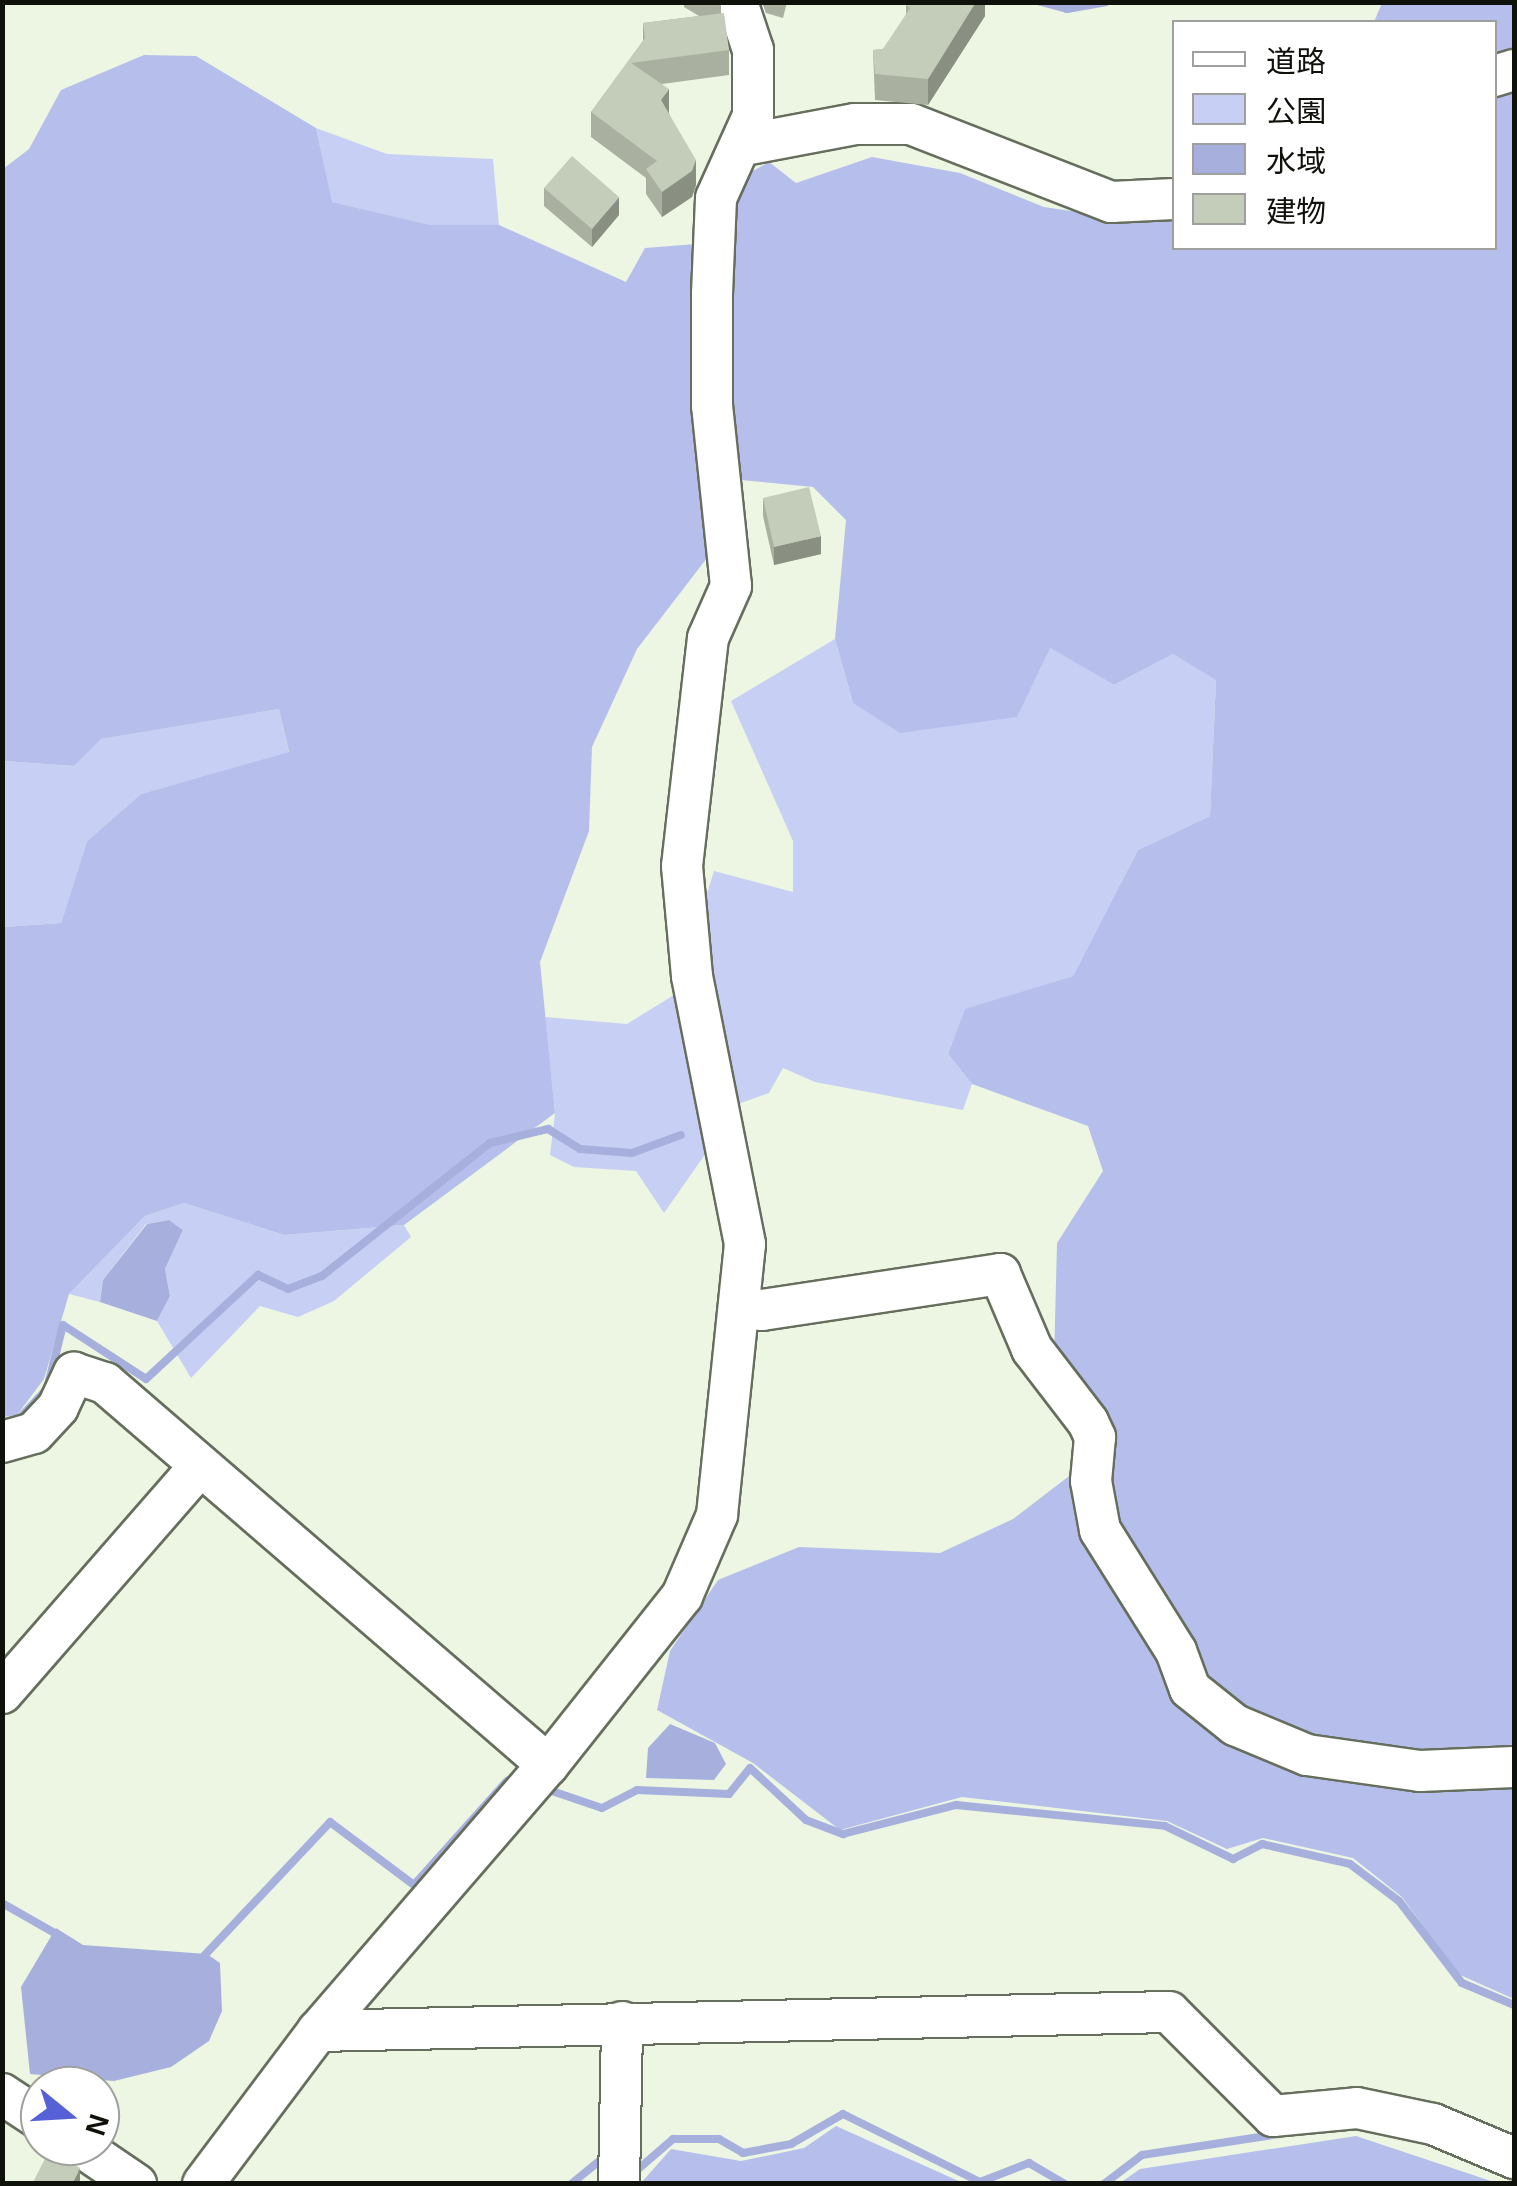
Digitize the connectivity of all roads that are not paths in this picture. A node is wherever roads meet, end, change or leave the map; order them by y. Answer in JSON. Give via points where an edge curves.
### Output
{"nodes":[{"id":1,"x":737,"y":2,"type":"edge"},
{"id":2,"x":744,"y":145,"type":"junction"},
{"id":3,"x":1172,"y":199,"type":"edge"},
{"id":4,"x":740,"y":1308,"type":"junction"},
{"id":5,"x":2,"y":1442,"type":"edge"},
{"id":6,"x":199,"y":1467,"type":"junction"},
{"id":7,"x":2,"y":1693,"type":"edge"},
{"id":8,"x":548,"y":1765,"type":"junction"},
{"id":9,"x":1514,"y":1767,"type":"edge"},
{"id":10,"x":622,"y":2022,"type":"junction"},
{"id":11,"x":318,"y":2031,"type":"junction"},
{"id":12,"x":1514,"y":2158,"type":"edge"},
{"id":13,"x":109,"y":2166,"type":"edge"},
{"id":14,"x":136,"y":2184,"type":"edge"},
{"id":15,"x":203,"y":2184,"type":"edge"},
{"id":16,"x":618,"y":2184,"type":"edge"}],
"edges":[{"from":1,"to":2,"type":"street","via":[[753,50],[753,116]]},
{"from":2,"to":3,"type":"street","via":[[855,124],[911,124],[1095,198]]},
{"from":2,"to":4,"type":"street","via":[[716,198],[712,279],[712,406],[731,586],[708,638],[682,866],[692,976],[744,1244]]},
{"from":4,"to":8,"type":"street","via":[[717,1515],[682,1596]]},
{"from":4,"to":9,"type":"street","via":[[1000,1274],[1032,1349],[1095,1437],[1091,1481],[1100,1530],[1176,1651],[1190,1689],[1235,1726],[1307,1755],[1420,1771]]},
{"from":5,"to":6,"type":"street","via":[[34,1433],[58,1407],[74,1372],[105,1384]]},
{"from":6,"to":7,"type":"street"},
{"from":6,"to":8,"type":"street"},
{"from":8,"to":11,"type":"street"},
{"from":10,"to":11,"type":"street"},
{"from":10,"to":12,"type":"street","via":[[1169,2012],[1272,2116],[1357,2108],[1434,2124]]},
{"from":10,"to":16,"type":"street"},
{"from":11,"to":15,"type":"street"},
{"from":13,"to":14,"type":"street"}]}
